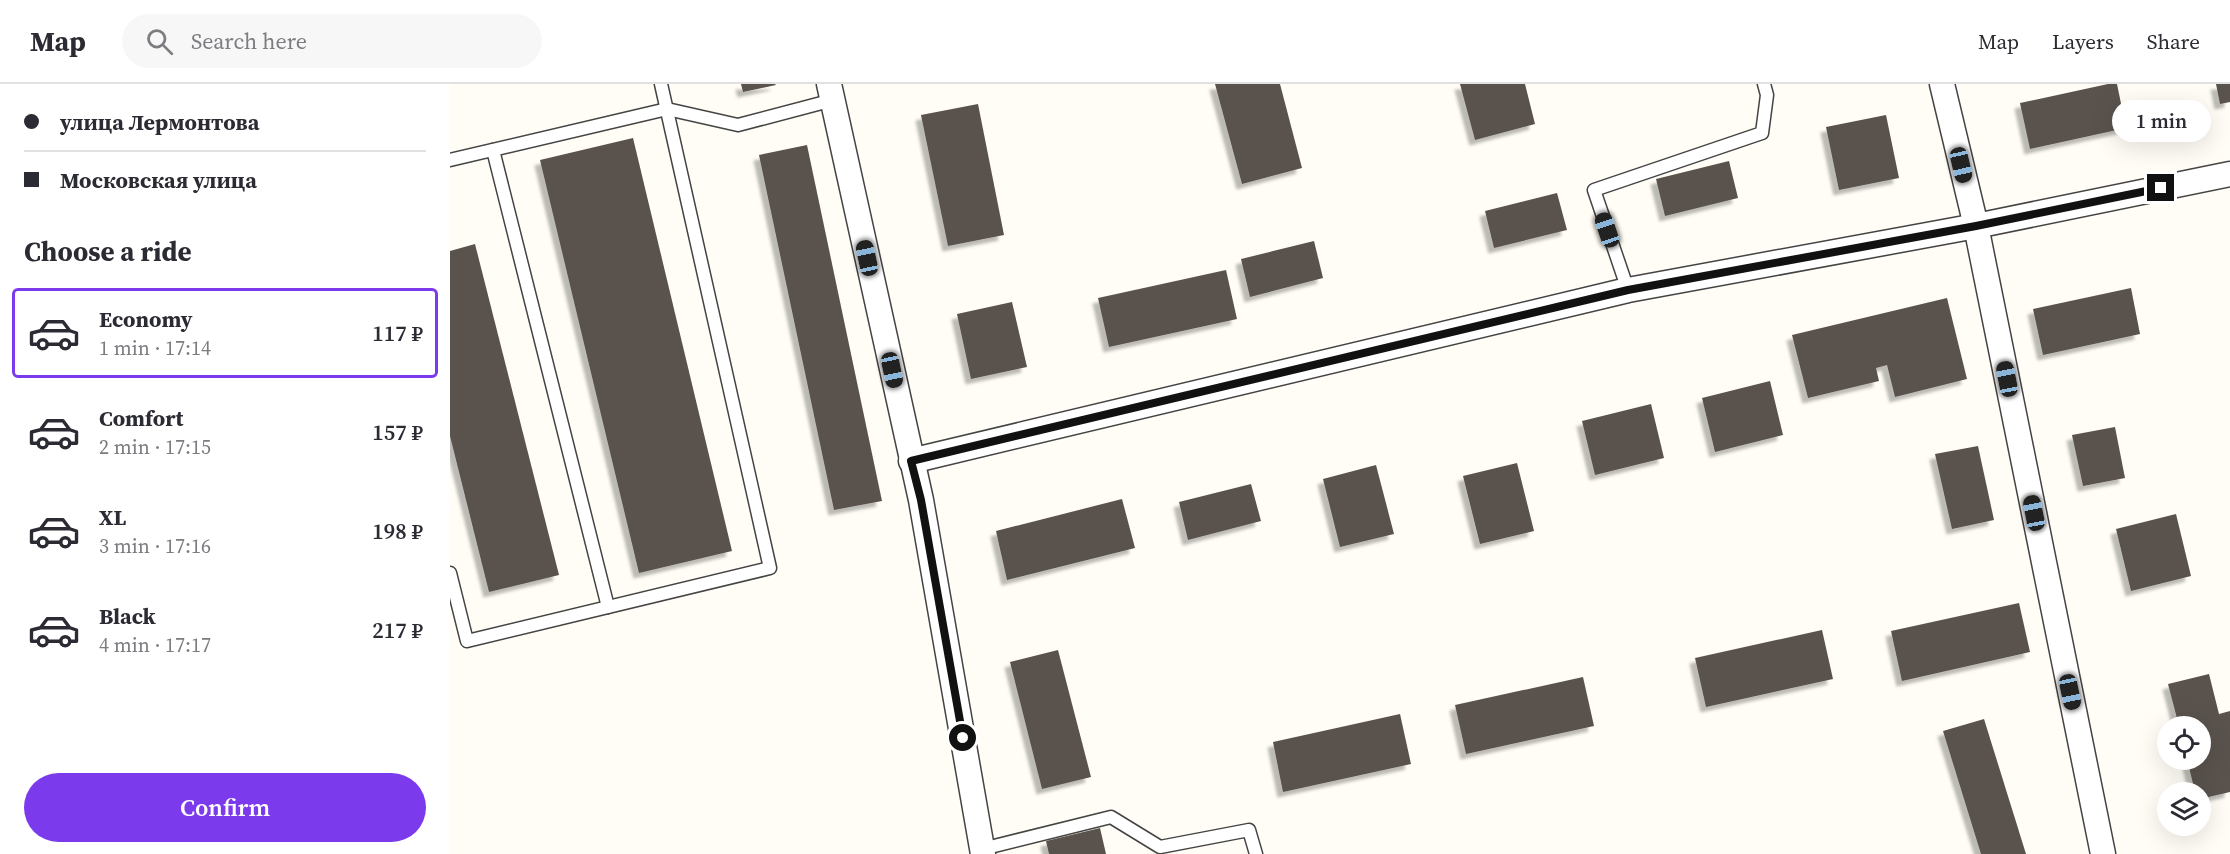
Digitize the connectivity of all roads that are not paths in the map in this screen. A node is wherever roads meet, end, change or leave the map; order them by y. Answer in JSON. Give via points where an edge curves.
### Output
{"nodes":[{"id":1,"x":661,"y":84,"type":"edge"},
{"id":2,"x":1764,"y":84,"type":"edge"},
{"id":3,"x":1942,"y":84,"type":"edge"},
{"id":4,"x":831,"y":92,"type":"edge"},
{"id":5,"x":667,"y":109,"type":"junction"},
{"id":6,"x":493,"y":150,"type":"junction"},
{"id":7,"x":450,"y":160,"type":"edge"},
{"id":8,"x":2230,"y":174,"type":"edge"},
{"id":9,"x":1976,"y":226,"type":"junction"},
{"id":10,"x":1628,"y":290,"type":"junction"},
{"id":11,"x":911,"y":461,"type":"junction"},
{"id":12,"x":450,"y":573,"type":"edge"},
{"id":13,"x":608,"y":607,"type":"junction"},
{"id":14,"x":983,"y":852,"type":"edge"},
{"id":15,"x":1256,"y":854,"type":"edge"},
{"id":16,"x":2103,"y":854,"type":"edge"}],
"edges":[{"from":1,"to":5,"type":"lane"},
{"from":2,"to":10,"type":"lane","via":[[1767,95],[1762,133],[1594,190]]},
{"from":3,"to":9,"type":"street"},
{"from":4,"to":5,"type":"lane","via":[[738,125]]},
{"from":4,"to":11,"type":"street"},
{"from":5,"to":6,"type":"lane"},
{"from":5,"to":13,"type":"lane","via":[[770,568]]},
{"from":6,"to":7,"type":"lane"},
{"from":6,"to":13,"type":"lane"},
{"from":8,"to":9,"type":"street"},
{"from":9,"to":10,"type":"street"},
{"from":9,"to":16,"type":"street"},
{"from":10,"to":11,"type":"street"},
{"from":11,"to":14,"type":"street"},
{"from":12,"to":13,"type":"lane","via":[[467,641]]},
{"from":14,"to":15,"type":"lane","via":[[1111,817],[1160,847],[1250,830]]}]}
